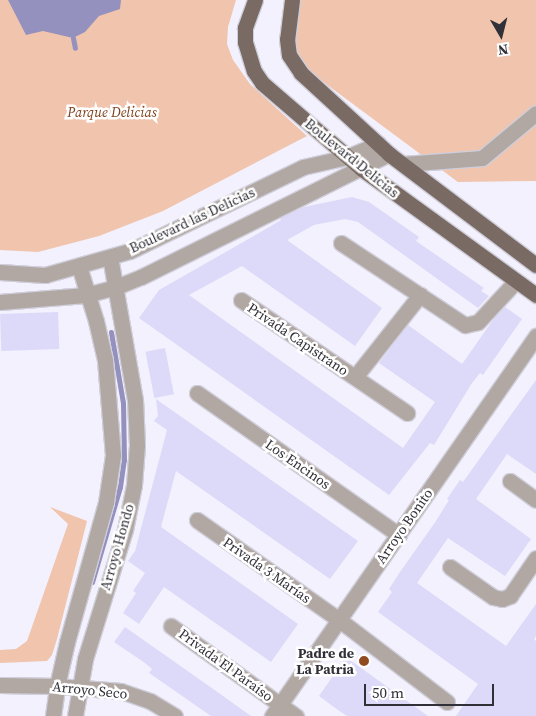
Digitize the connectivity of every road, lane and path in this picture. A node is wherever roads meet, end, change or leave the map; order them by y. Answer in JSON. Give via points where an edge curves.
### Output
{"nodes":[{"id":1,"x":256,"y":0,"type":"edge"},
{"id":2,"x":292,"y":0,"type":"edge"},
{"id":3,"x":536,"y":113,"type":"edge"},
{"id":4,"x":384,"y":149,"type":"junction"},
{"id":5,"x":347,"y":157,"type":"junction"},
{"id":6,"x":403,"y":164,"type":"junction"},
{"id":7,"x":362,"y":169,"type":"junction"},
{"id":8,"x":341,"y":244,"type":"dead end"},
{"id":9,"x":110,"y":257,"type":"junction"},
{"id":10,"x":534,"y":264,"type":"edge"},
{"id":11,"x":78,"y":266,"type":"junction"},
{"id":12,"x":0,"y":272,"type":"edge"},
{"id":13,"x":516,"y":281,"type":"junction"},
{"id":14,"x":116,"y":287,"type":"junction"},
{"id":15,"x":86,"y":295,"type":"junction"},
{"id":16,"x":420,"y":295,"type":"junction"},
{"id":17,"x":536,"y":295,"type":"edge"},
{"id":18,"x":241,"y":300,"type":"dead end"},
{"id":19,"x":0,"y":302,"type":"edge"},
{"id":20,"x":536,"y":336,"type":"edge"},
{"id":21,"x":356,"y":377,"type":"junction"},
{"id":22,"x":197,"y":393,"type":"dead end"},
{"id":23,"x":406,"y":413,"type":"dead end"},
{"id":24,"x":510,"y":481,"type":"dead end"},
{"id":25,"x":536,"y":500,"type":"edge"},
{"id":26,"x":197,"y":520,"type":"dead end"},
{"id":27,"x":399,"y":535,"type":"junction"},
{"id":28,"x":536,"y":558,"type":"edge"},
{"id":29,"x":450,"y":567,"type":"dead end"},
{"id":30,"x":338,"y":619,"type":"junction"},
{"id":31,"x":171,"y":626,"type":"dead end"},
{"id":32,"x":0,"y":685,"type":"edge"},
{"id":33,"x":57,"y":686,"type":"junction"},
{"id":34,"x":79,"y":687,"type":"junction"},
{"id":35,"x":448,"y":702,"type":"dead end"},
{"id":36,"x":276,"y":710,"type":"edge"},
{"id":37,"x":53,"y":716,"type":"edge"},
{"id":38,"x":75,"y":716,"type":"edge"},
{"id":39,"x":175,"y":716,"type":"edge"},
{"id":40,"x":296,"y":716,"type":"edge"}],
"edges":[{"from":1,"to":5,"type":"main road","name":"Boulevard Delicias","via":[[245,28],[244,42],[254,71],[262,82]]},
{"from":2,"to":4,"type":"main road","name":"Boulevard Delicias","via":[[287,39],[289,55],[301,73]]},
{"from":3,"to":6,"type":"street","via":[[482,158]]},
{"from":4,"to":5,"type":"street","name":"Boulevard las Delicias"},
{"from":4,"to":6,"type":"main road","name":"Boulevard Delicias"},
{"from":4,"to":7,"type":"street","name":"Boulevard las Delicias"},
{"from":5,"to":7,"type":"main road","name":"Boulevard Delicias"},
{"from":5,"to":9,"type":"street","name":"Boulevard las Delicias","via":[[304,167],[130,251]]},
{"from":6,"to":10,"type":"main road","name":"Boulevard Delicias"},
{"from":7,"to":13,"type":"main road","name":"Boulevard Delicias"},
{"from":7,"to":14,"type":"street","name":"Boulevard las Delicias"},
{"from":8,"to":16,"type":"street"},
{"from":9,"to":11,"type":"street","name":"Boulevard las Delicias"},
{"from":9,"to":14,"type":"street","name":"Arroyo Hondo"},
{"from":11,"to":12,"type":"street","name":"Boulevard las Delicias","via":[[45,275]]},
{"from":11,"to":15,"type":"street","name":"Arroyo Hondo"},
{"from":13,"to":16,"type":"street","via":[[472,325],[465,325]]},
{"from":13,"to":17,"type":"main road","name":"Boulevard Delicias"},
{"from":14,"to":15,"type":"street","name":"Boulevard las Delicias"},
{"from":14,"to":34,"type":"street","name":"Arroyo Hondo","via":[[135,400],[137,445],[134,485],[125,530]]},
{"from":15,"to":19,"type":"street","name":"Boulevard las Delicias"},
{"from":15,"to":33,"type":"street","name":"Arroyo Hondo","via":[[105,360],[114,455],[106,502]]},
{"from":16,"to":21,"type":"street","name":"Privada Capistrano"},
{"from":18,"to":21,"type":"street","name":"Privada Capistrano"},
{"from":20,"to":27,"type":"street","name":"Arroyo Bonito"},
{"from":21,"to":23,"type":"street","name":"Privada Capistrano"},
{"from":22,"to":27,"type":"street","name":"Los Encinos"},
{"from":24,"to":25,"type":"street"},
{"from":26,"to":30,"type":"street","name":"Privada 3 Marías"},
{"from":27,"to":30,"type":"street","name":"Arroyo Bonito"},
{"from":28,"to":29,"type":"street","via":[[510,596],[502,599],[493,597]]},
{"from":30,"to":35,"type":"street","name":"Privada 3 Marías"},
{"from":30,"to":36,"type":"street","name":"Arroyo Bonito"},
{"from":31,"to":36,"type":"street","name":"Privada El Paraíso"},
{"from":32,"to":33,"type":"street","name":"Arroyo Seco"},
{"from":33,"to":34,"type":"street","name":"Arroyo Seco"},
{"from":33,"to":37,"type":"street","name":"Arroyo Hondo"},
{"from":34,"to":38,"type":"street","name":"Arroyo Hondo"},
{"from":34,"to":39,"type":"street","name":"Arroyo Seco","via":[[121,691],[167,709]]},
{"from":36,"to":40,"type":"street","name":"Privada El Paraíso"}]}
